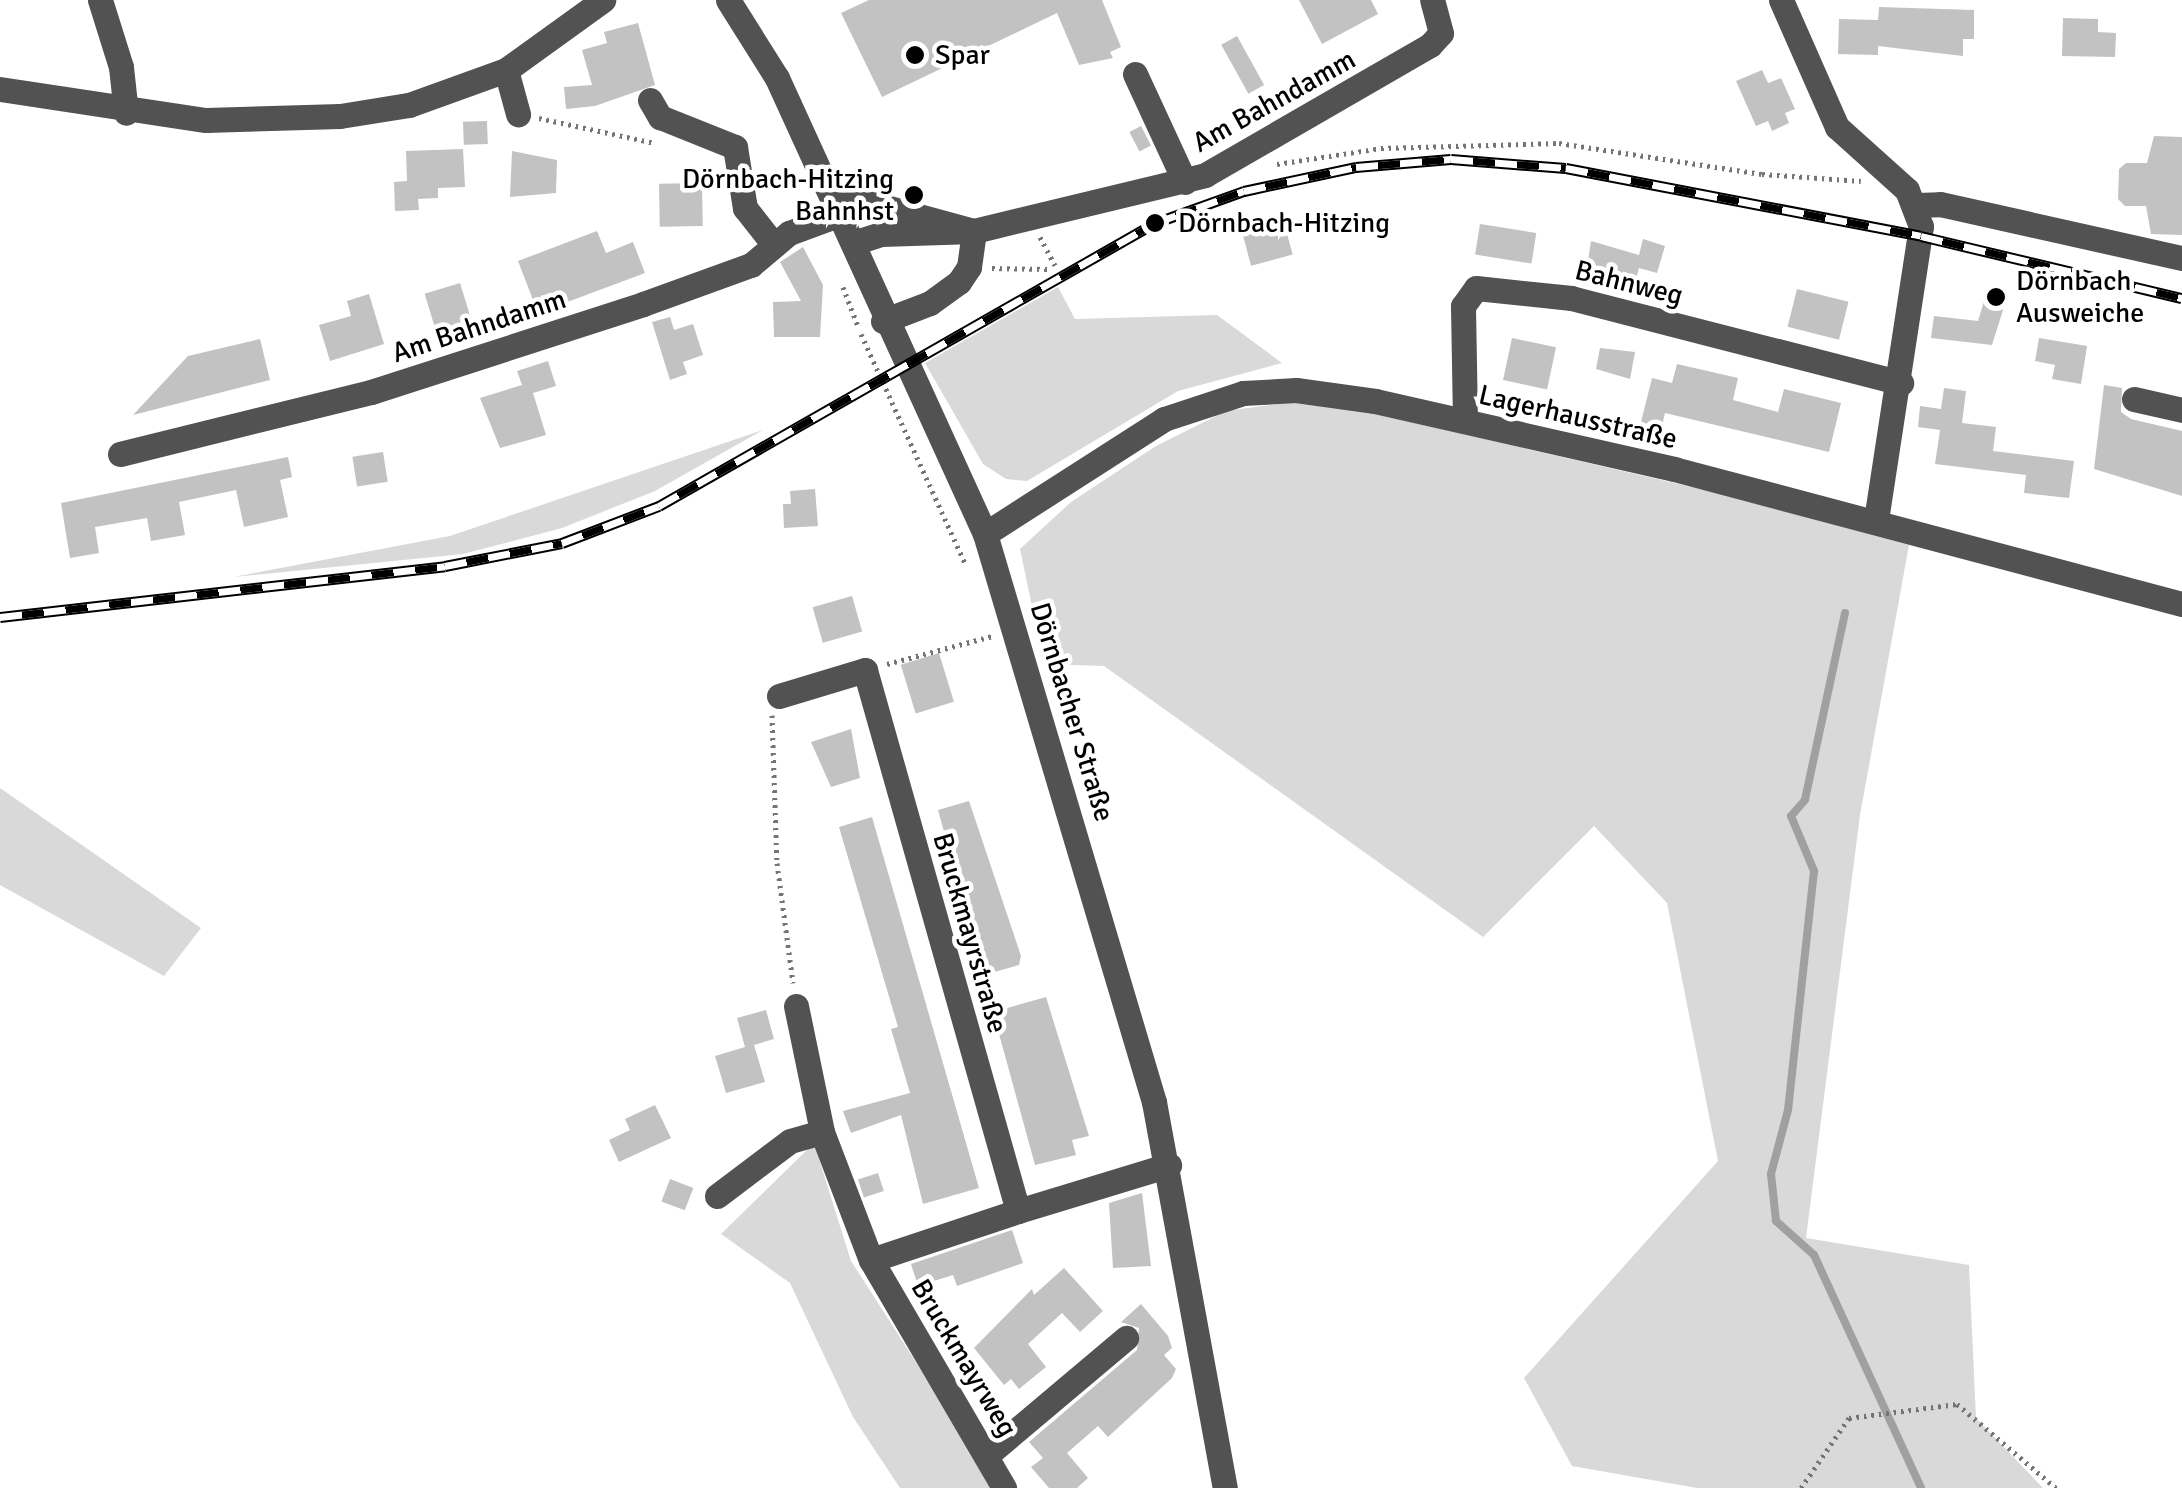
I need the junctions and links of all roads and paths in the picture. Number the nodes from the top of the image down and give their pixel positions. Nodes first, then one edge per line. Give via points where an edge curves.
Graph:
1 (100, 0) edge
2 (603, 0) edge
3 (728, 0) edge
4 (1432, 0) edge
5 (1781, 0) edge
6 (506, 70) junction
7 (1135, 74) dead end
8 (0, 90) edge
9 (650, 100) dead end
10 (126, 113) junction
11 (518, 114) joint
12 (668, 147) dead end
13 (1248, 151) junction
14 (1894, 180) junction
15 (1185, 182) junction
16 (836, 203) junction
17 (1916, 206) junction
18 (974, 231) junction
19 (853, 243) junction
20 (774, 245) junction
21 (2182, 258) edge
22 (969, 267) junction
23 (1049, 268) dead end
24 (838, 274) dead end
25 (883, 321) junction
26 (1901, 383) junction
27 (2134, 399) dead end
28 (2182, 410) edge
29 (1465, 422) junction
30 (120, 454) dead end
31 (1876, 520) junction
32 (985, 534) junction
33 (969, 572) dead end
34 (2182, 604) edge
35 (988, 619) dead end
36 (1005, 632) junction
37 (865, 670) junction
38 (779, 696) joint
39 (796, 1006) joint
40 (822, 1132) junction
41 (1169, 1165) junction
42 (716, 1196) dead end
43 (1018, 1212) junction
44 (871, 1260) junction
45 (1126, 1338) dead end
46 (987, 1455) junction
47 (1004, 1488) edge
48 (1226, 1488) edge
49 (1801, 1488) edge
50 (2056, 1488) edge

1 - 10 street via 121,67
2 - 6 street
3 - 16 street, Dörnbacher Straße via 777,78
4 - 13 street, Am Bahndamm via 1442,21 1430,45
5 - 14 street via 1837,127
6 - 10 street via 409,105 340,116 206,120
6 - 11 street
7 - 15 street
8 - 10 street
9 - 20 street via 660,118 735,147 745,208
11 - 12 path
13 - 14 path via 1267,165 1559,143 1797,178
13 - 15 street, Am Bahndamm
14 - 17 street
15 - 18 street, Am Bahndamm
16 - 18 street
16 - 19 street, Dörnbacher Straße
16 - 20 street, Am Bahndamm
17 - 21 street via 1940,204
17 - 26 street via 1920,254
18 - 19 street, Am Bahndamm via 881,234
18 - 22 street
19 - 25 street, Dörnbacher Straße
20 - 30 street, Am Bahndamm via 728,274 505,350 372,392
22 - 23 path
22 - 25 street via 947,293
24 - 33 path
25 - 32 street, Dörnbacher Straße
26 - 29 street, Bahnweg via 1571,298 1476,288 1463,306
26 - 31 street
27 - 28 street
29 - 31 street, Lagerhausstraße
29 - 32 street, Lagerhausstraße via 1329,392 1266,390 1220,399 1136,435
31 - 34 street, Lagerhausstraße
32 - 36 street, Dörnbacher Straße
35 - 36 path
36 - 37 path
36 - 41 street, Dörnbacher Straße via 1113,948
37 - 38 street
37 - 43 street, Bruckmayrstraße
38 - 39 path via 772,718 772,787
39 - 40 street
40 - 42 street via 790,1141
40 - 44 street
41 - 43 street
41 - 48 street, Dörnbacher Straße
43 - 44 street
44 - 46 street, Bruckmayrweg
45 - 46 street
46 - 47 street, Bruckmayrweg
49 - 50 path via 1849,1418 1957,1404

